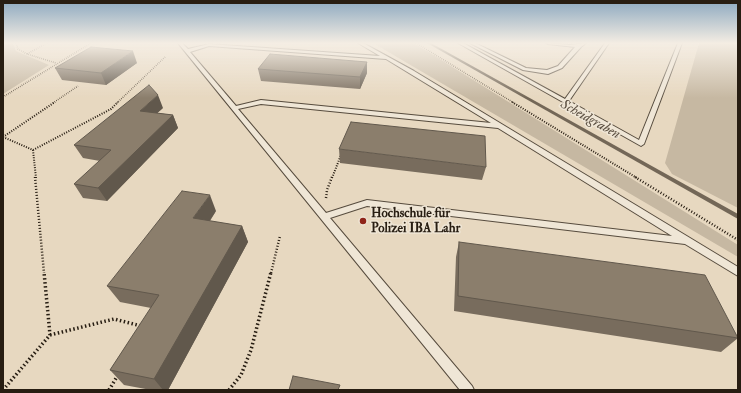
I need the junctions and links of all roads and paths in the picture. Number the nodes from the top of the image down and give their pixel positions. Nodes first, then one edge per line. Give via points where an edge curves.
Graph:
1 (48, 61) edge
2 (60, 61) edge
3 (160, 61) edge
4 (195, 61) edge
5 (394, 61) edge
6 (446, 61) edge
7 (494, 61) edge
8 (509, 61) edge
9 (565, 61) edge
10 (594, 61) edge
11 (673, 61) edge
12 (56, 64) junction
13 (78, 86) dead end
14 (3, 97) edge
15 (566, 101) junction
16 (234, 108) junction
17 (500, 126) junction
18 (3, 137) edge
19 (33, 150) junction
20 (341, 154) edge
21 (324, 216) junction
22 (280, 236) dead end
23 (738, 240) edge
24 (688, 241) junction
25 (738, 272) edge
26 (148, 328) edge
27 (50, 335) junction
28 (120, 371) edge
29 (3, 390) edge
30 (109, 390) edge
31 (228, 390) edge
32 (468, 390) edge

1 - 12 path
2 - 12 path
3 - 19 path via 111,108
4 - 16 lane
5 - 17 lane
6 - 23 path
7 - 15 lane
8 - 9 lane via 525,69 548,72 560,67
10 - 15 lane
11 - 15 lane via 641,144
12 - 14 path
13 - 18 path
16 - 17 lane via 261,102
16 - 21 lane
17 - 24 lane
18 - 19 path
19 - 27 path
20 - 21 path via 327,190
21 - 24 lane via 367,203
21 - 32 lane
22 - 31 path via 251,350 241,375
24 - 25 lane
26 - 27 path via 114,320
27 - 29 path
28 - 30 path

